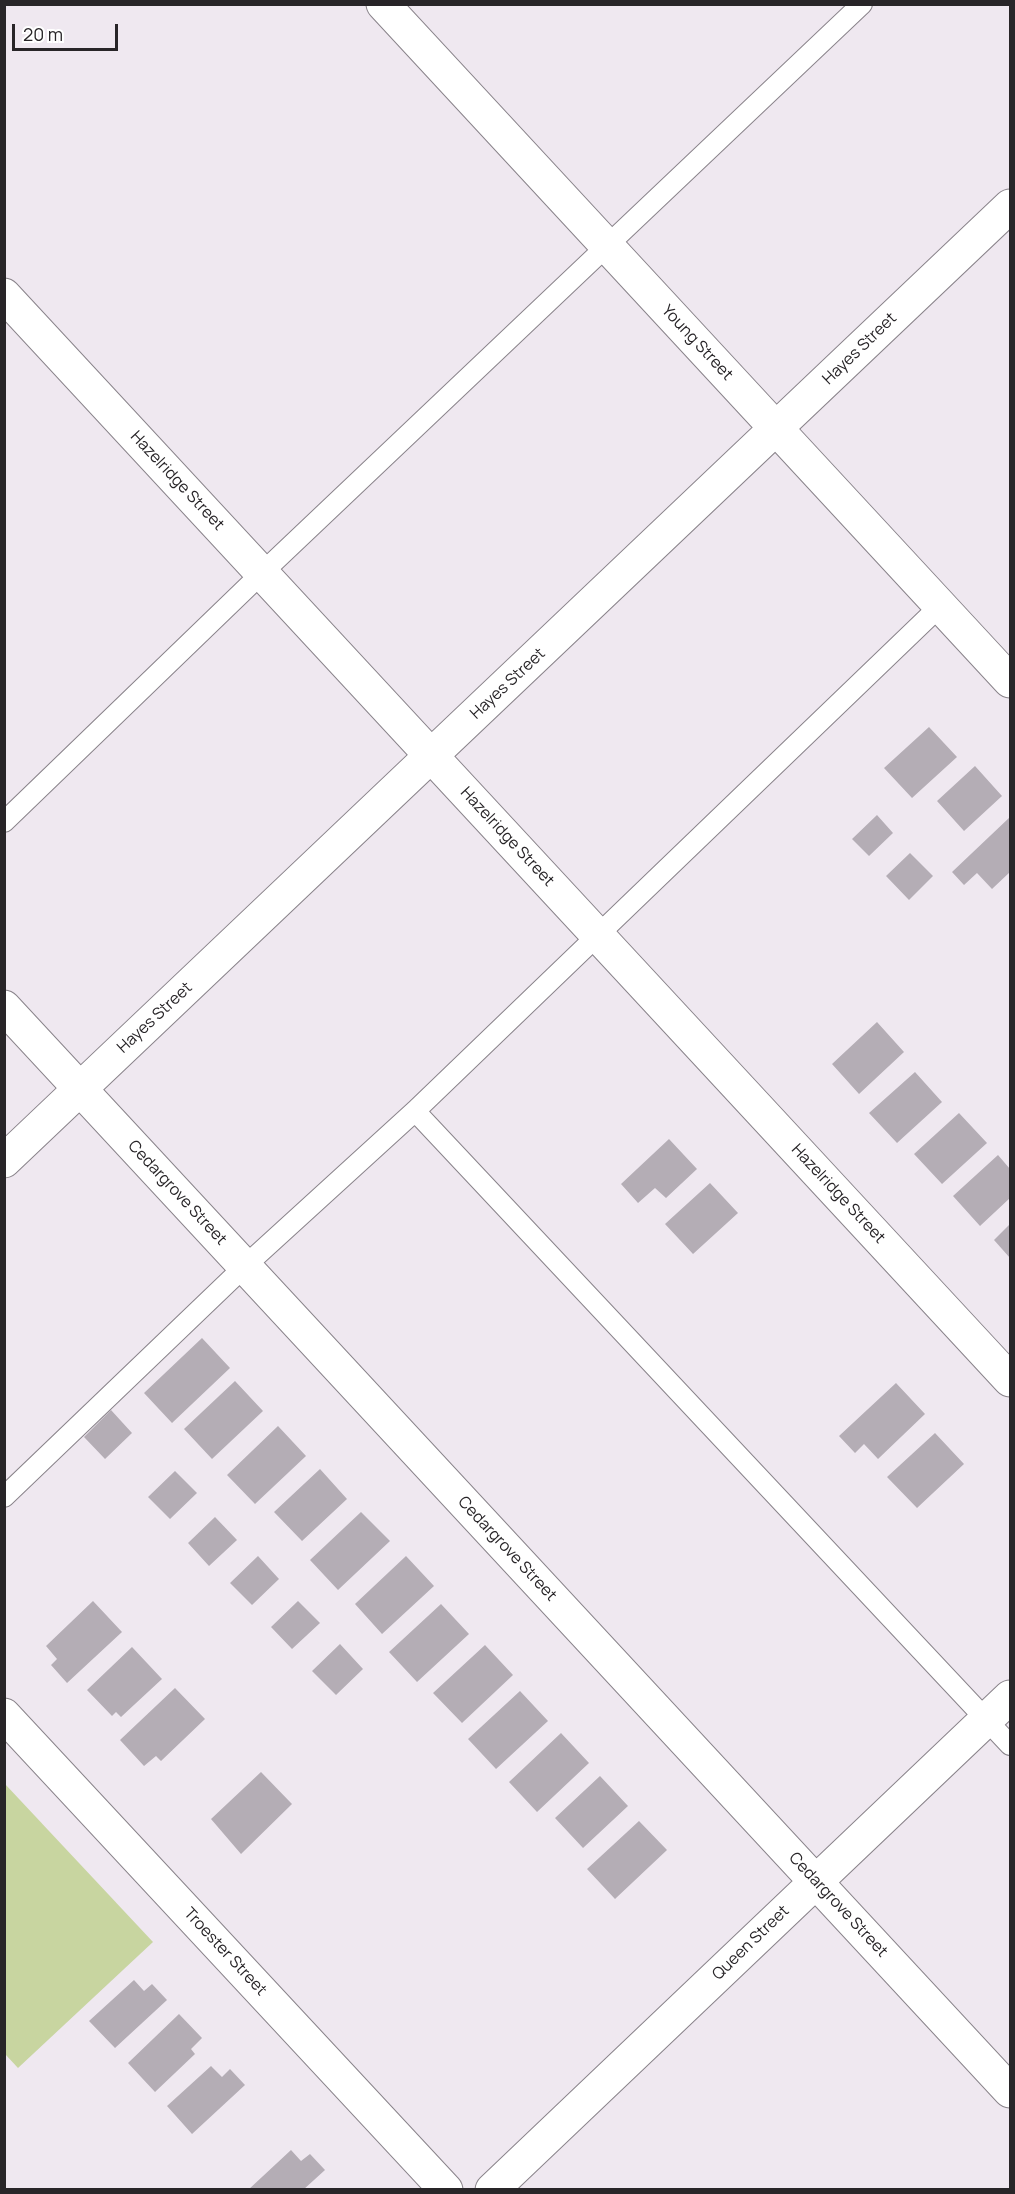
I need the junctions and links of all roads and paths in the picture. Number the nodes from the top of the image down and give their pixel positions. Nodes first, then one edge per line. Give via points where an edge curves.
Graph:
1 (383, 4) edge
2 (862, 4) edge
3 (1011, 206) edge
4 (607, 246) junction
5 (4, 295) edge
6 (776, 429) junction
7 (262, 573) junction
8 (940, 606) junction
9 (1011, 681) edge
10 (432, 756) junction
11 (4, 822) edge
12 (596, 933) junction
13 (4, 1007) edge
14 (81, 1089) junction
15 (415, 1111) junction
16 (4, 1161) edge
17 (245, 1266) junction
18 (1011, 1380) edge
19 (4, 1497) edge
20 (1011, 1696) edge
21 (4, 1715) edge
22 (987, 1719) junction
23 (1011, 1745) edge
24 (816, 1881) junction
25 (1011, 2091) edge
26 (446, 2190) edge
27 (492, 2190) edge

1 - 4 street, Young Street
2 - 4 lane
3 - 6 street, Hayes Street
4 - 6 street, Young Street
4 - 7 lane
5 - 7 street, Hazelridge Street
6 - 8 street, Young Street
6 - 10 street, Hayes Street
7 - 10 street, Hazelridge Street
7 - 11 lane
8 - 9 street, Young Street
8 - 12 lane
10 - 12 street, Hazelridge Street
10 - 14 street, Hayes Street
12 - 15 lane
12 - 18 street, Hazelridge Street
13 - 14 street, Cedargrove Street
14 - 16 street, Hayes Street
14 - 17 street, Cedargrove Street
15 - 17 lane
15 - 22 lane
17 - 19 lane
17 - 24 street, Cedargrove Street
20 - 22 street, Queen Street
21 - 26 street, Troester Street
22 - 23 lane
22 - 24 street, Queen Street
24 - 25 street, Cedargrove Street
24 - 27 street, Queen Street

